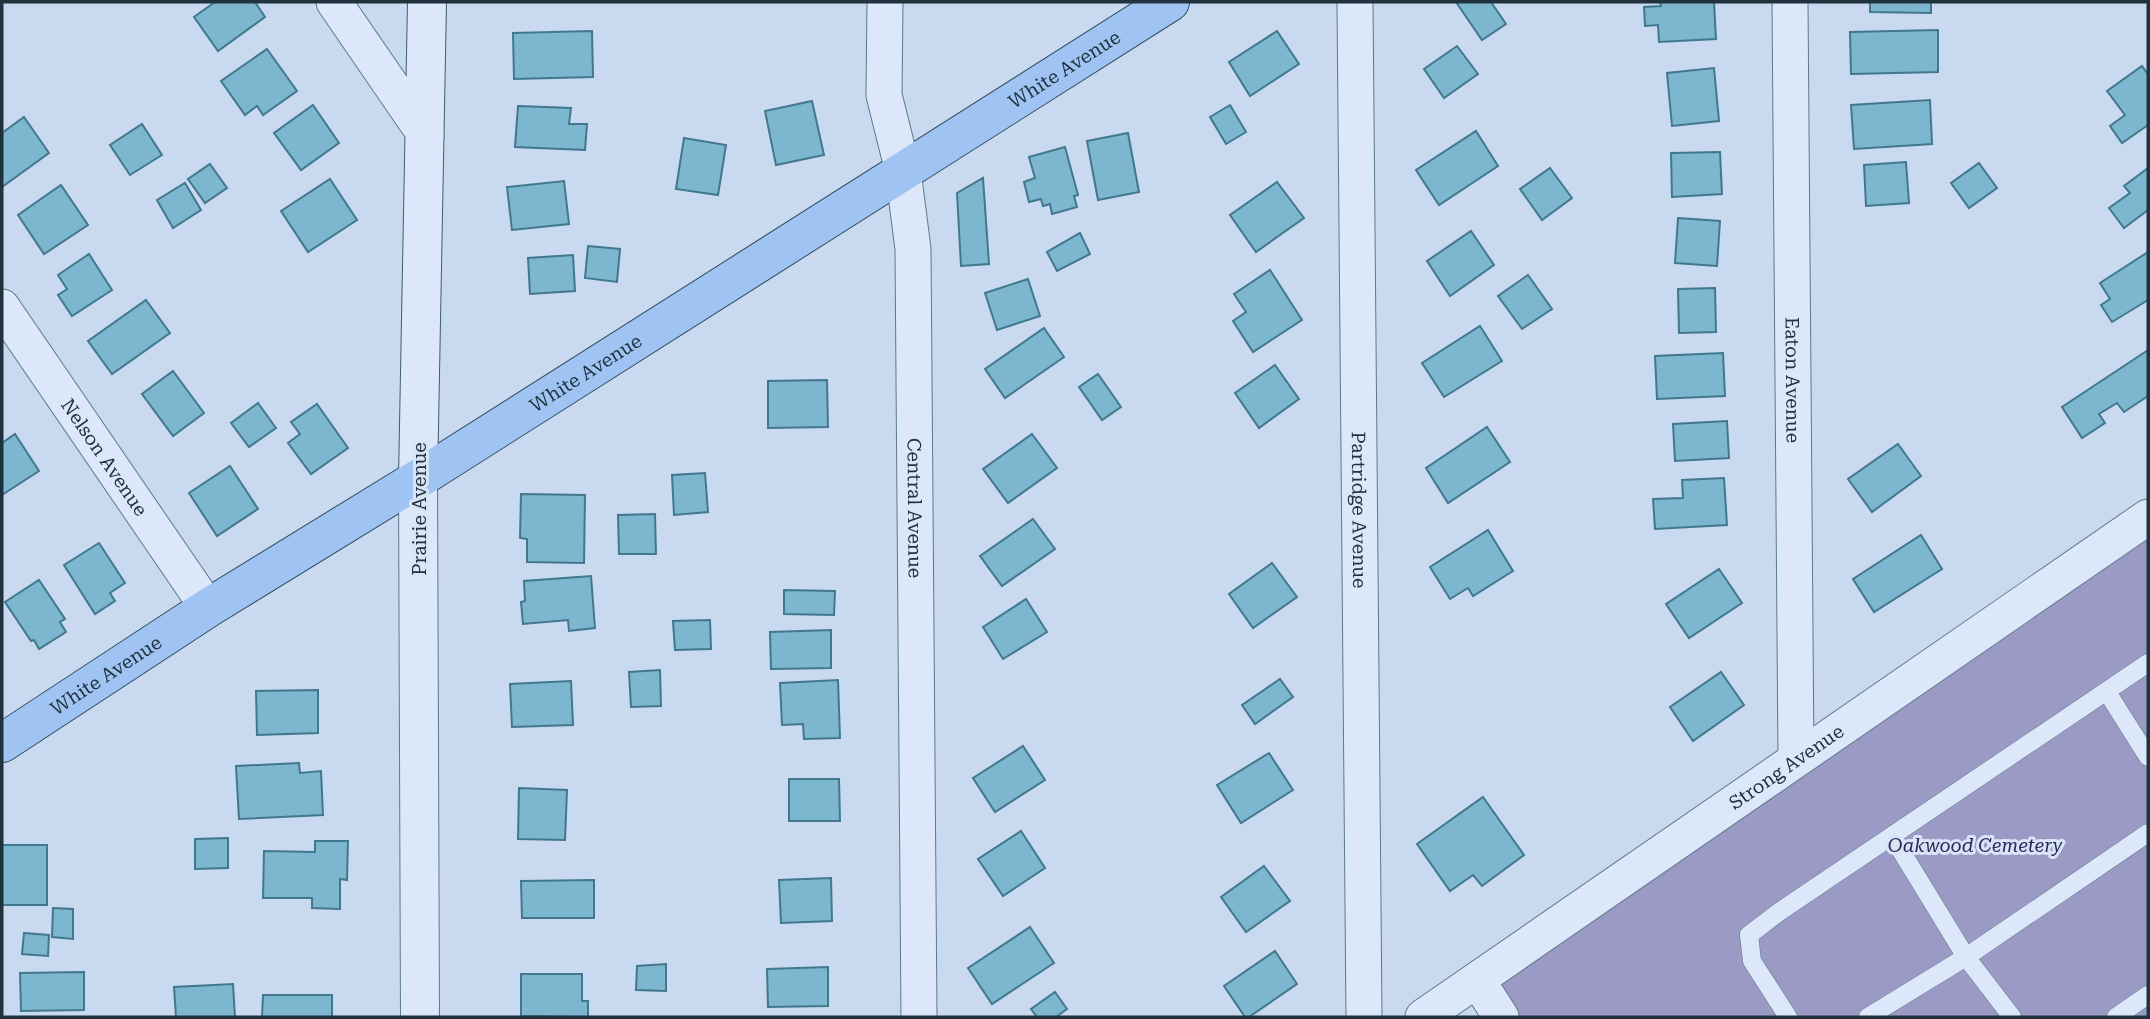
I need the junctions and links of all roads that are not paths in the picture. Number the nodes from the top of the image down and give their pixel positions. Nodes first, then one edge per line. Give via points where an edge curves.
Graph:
1 (334, 2) edge
2 (427, 2) edge
3 (884, 2) edge
4 (1170, 2) edge
5 (1355, 2) edge
6 (1790, 2) edge
7 (426, 136) junction
8 (903, 171) junction
9 (2, 307) edge
10 (418, 479) junction
11 (2148, 517) edge
12 (208, 608) junction
13 (2148, 663) edge
14 (2107, 692) junction
15 (2, 743) edge
16 (2148, 757) edge
17 (1796, 758) junction
18 (2148, 833) edge
19 (1892, 836) junction
20 (1966, 957) junction
21 (1478, 981) junction
22 (2148, 995) edge
23 (420, 1017) edge
24 (919, 1017) edge
25 (1364, 1017) edge
26 (1423, 1017) edge
27 (1501, 1017) edge
28 (1788, 1017) edge
29 (1868, 1017) edge
30 (2012, 1017) edge
31 (2116, 1017) edge

1 - 7 street
2 - 7 street, Prairie Avenue
3 - 8 street, Central Avenue via 884,95
4 - 8 main road, White Avenue
5 - 25 street, Partridge Avenue
6 - 17 street, Eaton Avenue
7 - 10 street, Prairie Avenue
8 - 10 main road, White Avenue
8 - 24 street, Central Avenue via 913,249
9 - 12 street, Nelson Avenue
10 - 12 main road, White Avenue
10 - 23 street, Prairie Avenue
11 - 17 street, Strong Avenue
12 - 15 main road, White Avenue
13 - 14 lane
14 - 16 lane
14 - 19 lane
17 - 21 street, Strong Avenue
18 - 20 lane
19 - 20 lane
19 - 28 lane via 1749,934 1752,961
20 - 29 lane
20 - 30 lane
21 - 26 street, Strong Avenue
21 - 27 street
22 - 31 lane

